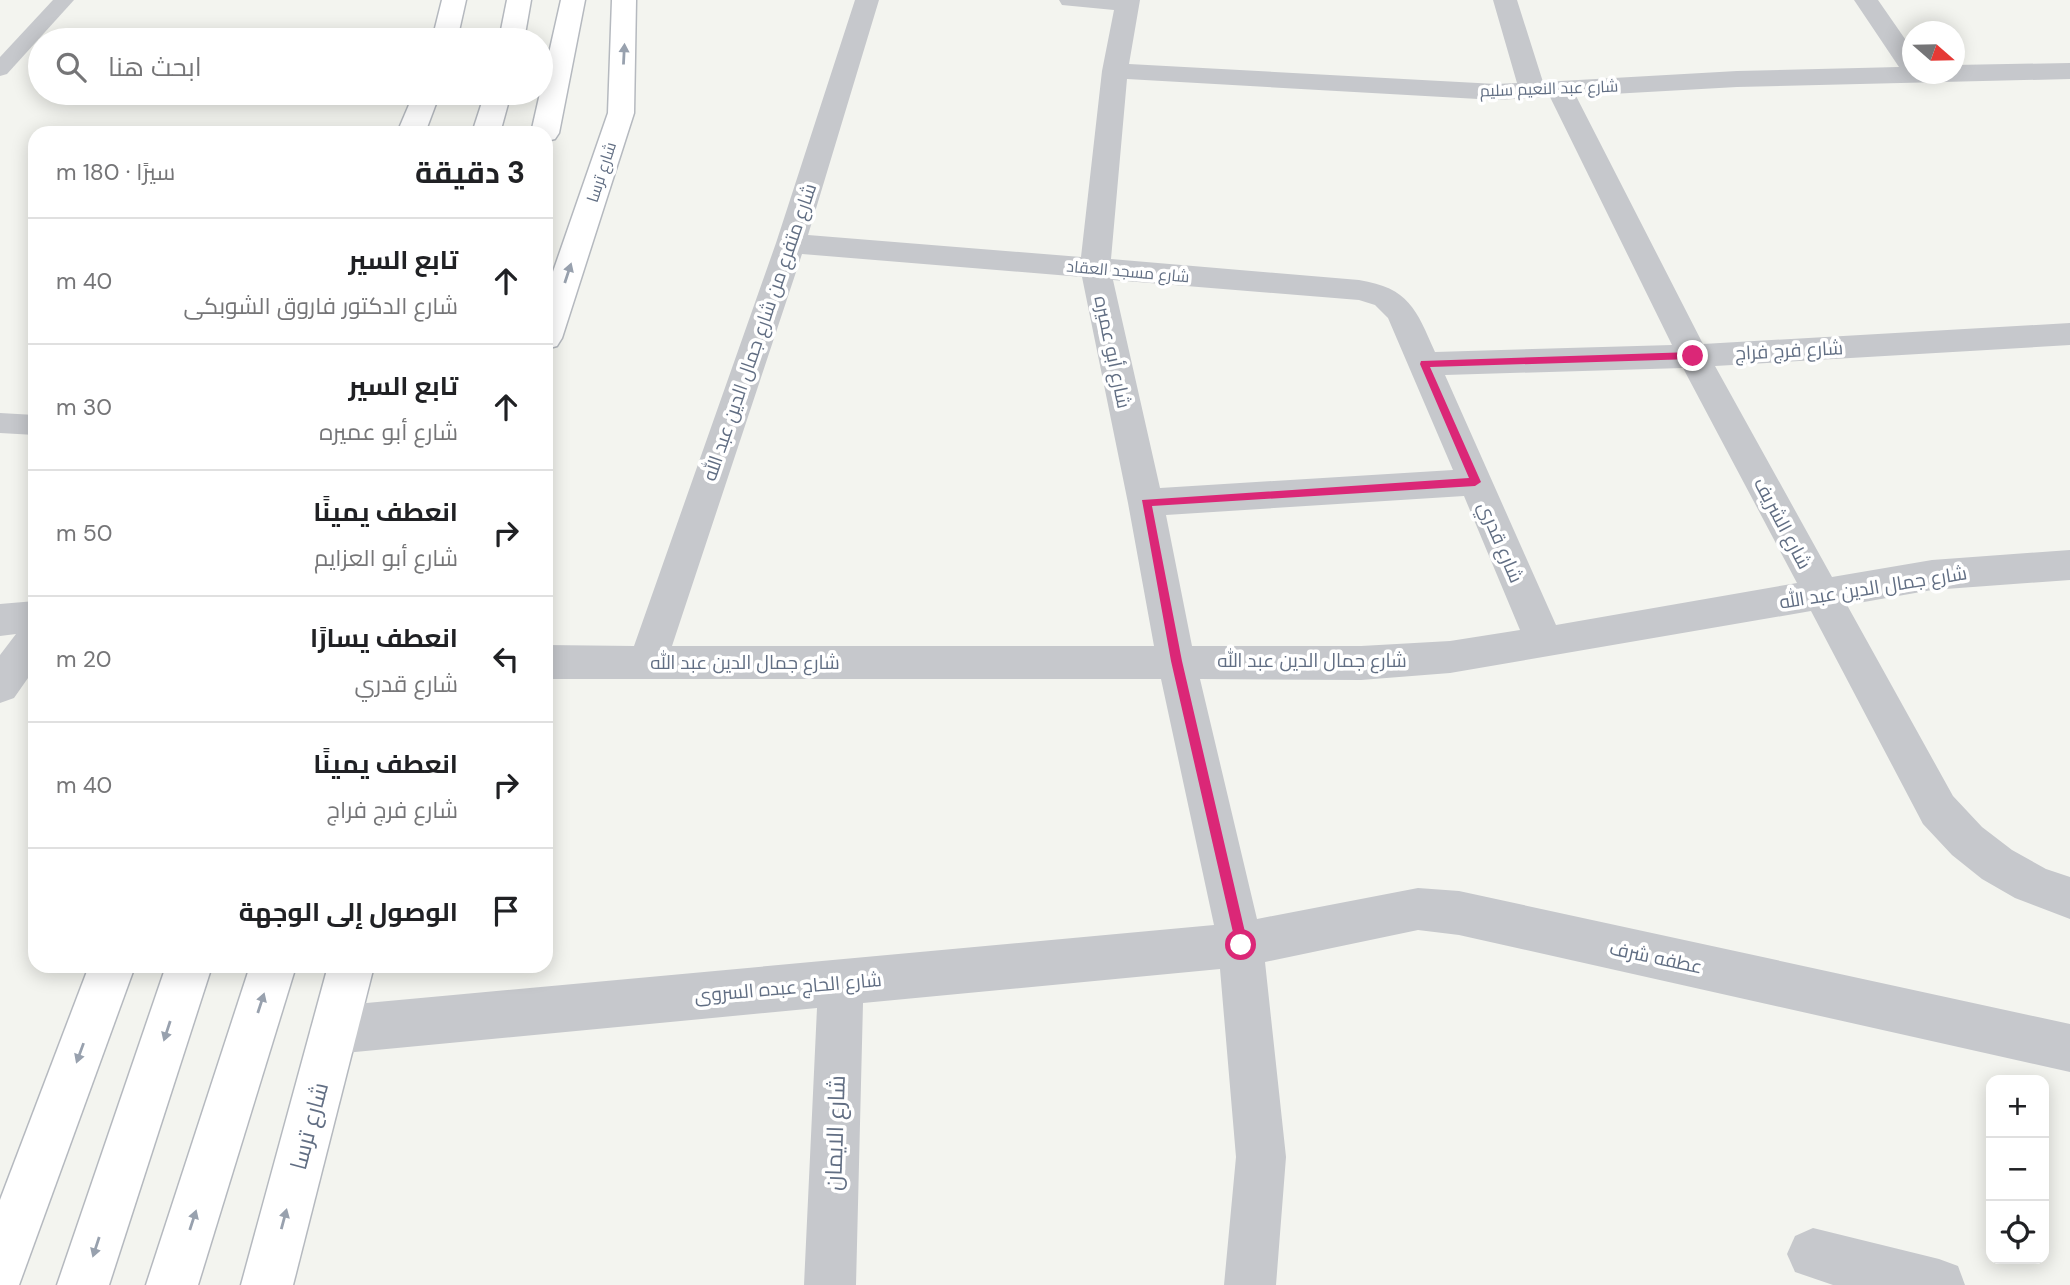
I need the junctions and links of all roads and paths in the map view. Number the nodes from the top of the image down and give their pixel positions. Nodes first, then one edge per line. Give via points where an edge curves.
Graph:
1 (64, 0) edge
2 (454, 0) edge
3 (519, 0) edge
4 (573, 0) edge
5 (625, 0) edge
6 (867, 0) edge
7 (1071, 0) edge
8 (1505, 0) edge
9 (1866, 0) edge
10 (1128, 1) edge
11 (38, 28) edge
12 (448, 28) edge
13 (514, 28) edge
14 (28, 39) edge
15 (1902, 51) edge
16 (0, 70) edge
17 (1115, 71) junction
18 (2070, 71) edge
19 (1965, 73) edge
20 (1902, 74) edge
21 (1546, 90) junction
22 (553, 95) edge
23 (422, 105) edge
24 (494, 105) edge
25 (551, 105) edge
26 (414, 126) edge
27 (488, 126) edge
28 (546, 126) edge
29 (791, 243) junction
30 (1095, 268) junction
31 (553, 317) edge
32 (2070, 334) edge
33 (1693, 356) junction
34 (1424, 364) junction
35 (0, 424) edge
36 (28, 425) edge
37 (1475, 482) junction
38 (1146, 503) junction
39 (2070, 565) edge
40 (1822, 594) junction
41 (28, 618) edge
42 (0, 620) edge
43 (1545, 643) junction
44 (28, 648) edge
45 (1176, 661) junction
46 (553, 662) edge
47 (647, 663) junction
48 (0, 687) edge
49 (2070, 898) edge
50 (1241, 945) junction
51 (109, 973) edge
52 (187, 973) edge
53 (271, 973) edge
54 (349, 973) edge
55 (841, 981) junction
56 (334, 1030) junction
57 (2070, 1048) edge
58 (1813, 1254) dead end
59 (0, 1268) edge
60 (83, 1285) edge
61 (172, 1285) edge
62 (267, 1285) edge
63 (830, 1285) edge
64 (1250, 1285) edge
65 (1939, 1285) edge

1 - 11 lane
2 - 12 main road
3 - 13 main road
4 - 22 main road
31 -> 5 main road, شارع ترسا via 621,113
6 - 29 street, شارع متفرع من شارع جمال الدين عبد الله
7 - 10 street
8 - 21 street, شارع الشريف
9 - 15 street
10 - 17 street, شارع أبو عميره
14 - 16 lane
17 - 21 street, شارع عبد النعيم سليم via 1487,92
17 - 30 street, شارع أبو عميره
18 - 19 street
20 - 21 street, شارع عبد النعيم سليم
21 - 33 street, شارع الشريف
23 - 26 main road
24 - 27 main road
25 - 28 main road
29 - 30 street, شارع مسجد العقاد
29 - 47 street, شارع متفرع من شارع جمال الدين عبد الله
30 - 34 street, شارع مسجد العقاد via 1374,292 1399,307
30 - 38 street, شارع أبو عميره
32 - 33 street, شارع فرج فراج
33 - 34 street, شارع فرج فراج
33 - 40 street, شارع الشريف
34 - 37 street, شارع قدري
35 - 36 lane
37 - 38 street
37 - 43 street, شارع قدري
38 - 45 street, شارع أبو عميره
39 - 40 street, شارع جمال الدين عبد الله via 1932,575
40 - 43 street, شارع جمال الدين عبد الله
40 - 49 street, شارع الشريف via 1938,810 1964,841 1997,868
41 - 42 street
43 - 45 street, شارع جمال الدين عبد الله via 1450,657 1360,663
44 - 48 street
45 - 47 street, شارع جمال الدين عبد الله
45 - 50 street, شارع أبو عميره
46 - 47 street, شارع جمال الدين عبد الله
50 - 55 street, شارع الحاج عبده السروى
50 - 57 street, عطفه شرف via 1437,909
50 - 64 street, شارع أبو عميره via 1261,1157
51 -> 59 main road
52 -> 60 main road
61 -> 53 main road
54 - 56 main road, شارع ترسا
55 - 56 street, شارع الحاج عبده السروى
55 - 63 street, شارع الايمان
62 -> 56 main road, شارع ترسا
58 - 65 street

